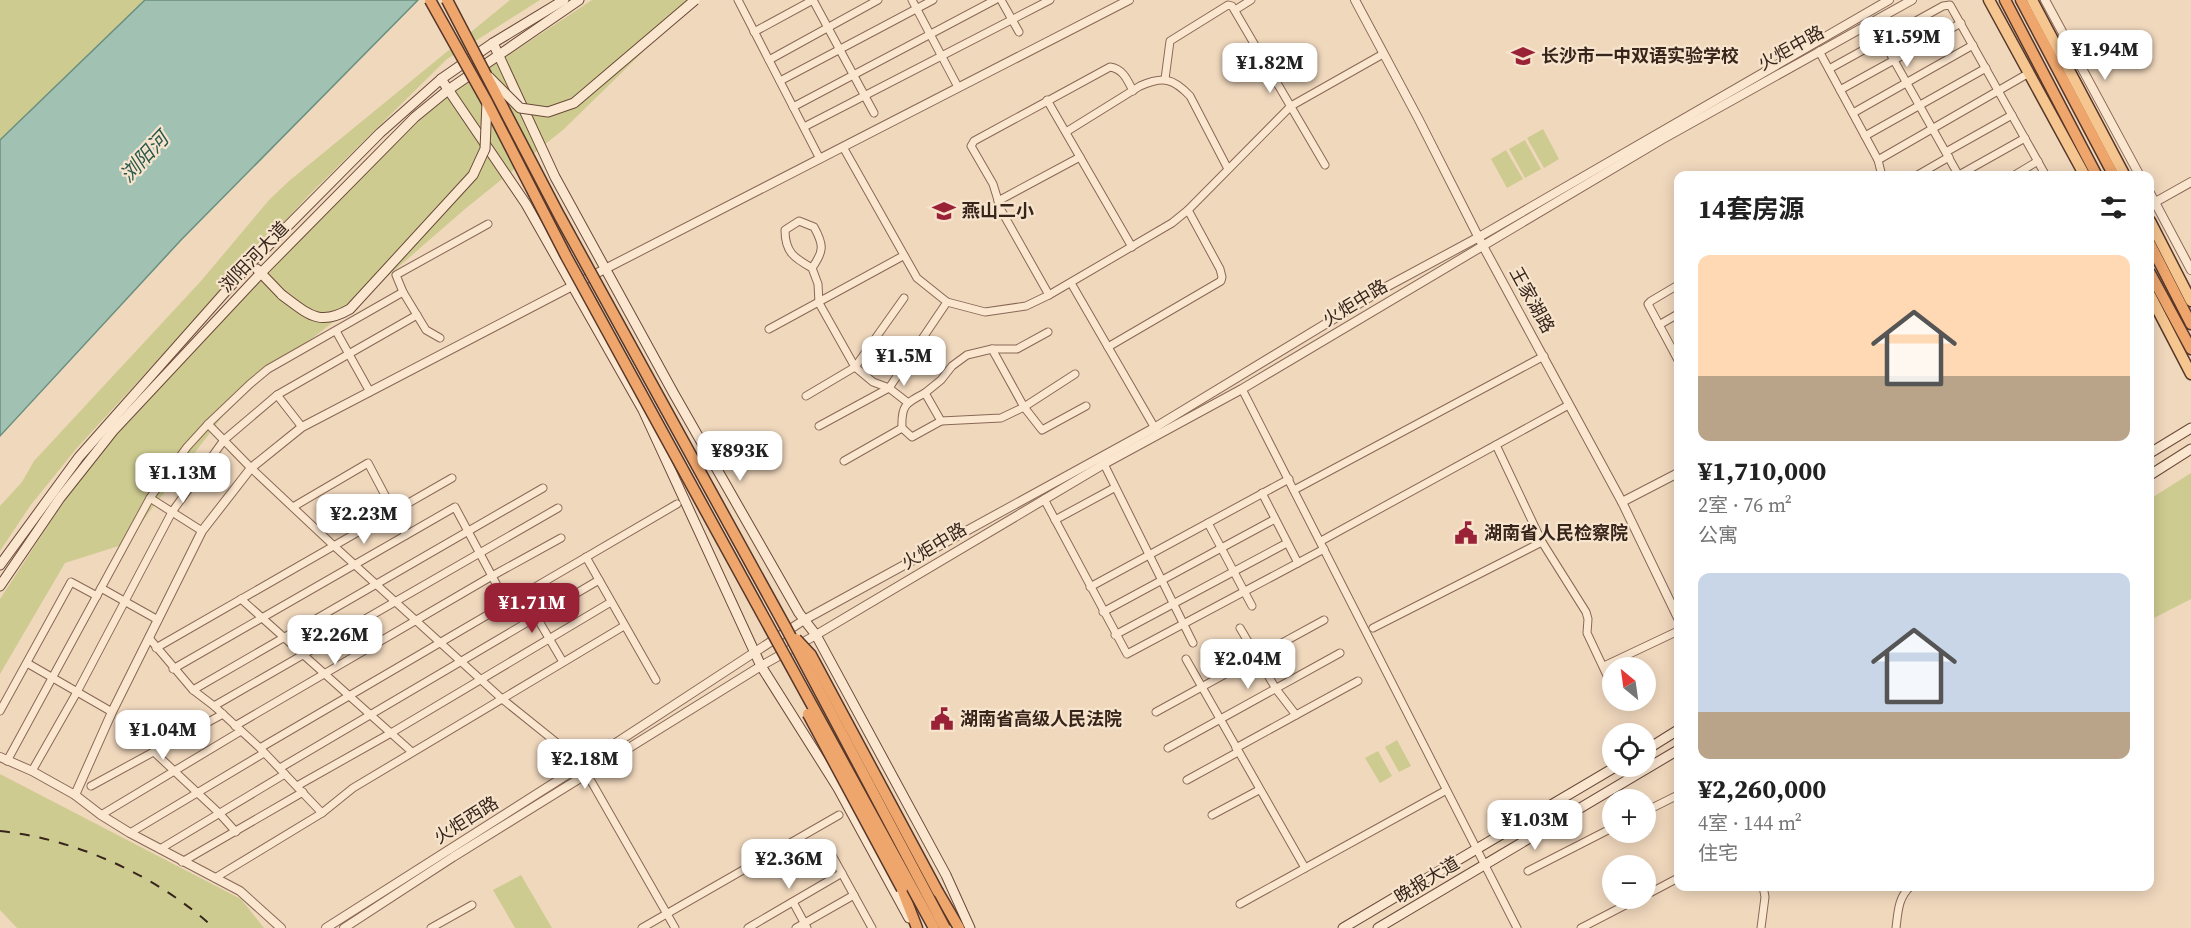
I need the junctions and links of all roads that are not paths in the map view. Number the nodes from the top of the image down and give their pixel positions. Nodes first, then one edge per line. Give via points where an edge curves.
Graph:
1 (430, 0) edge
2 (447, 0) edge
3 (564, 0) edge
4 (579, 0) edge
5 (695, 0) edge
6 (738, 0) edge
7 (813, 0) edge
8 (878, 0) edge
9 (912, 0) edge
10 (933, 0) edge
11 (995, 0) edge
12 (1001, 0) edge
13 (1050, 0) edge
14 (1128, 0) edge
15 (1251, 0) edge
16 (1355, 0) edge
17 (1889, 0) edge
18 (1912, 0) edge
19 (1989, 0) edge
20 (2005, 0) edge
21 (2021, 0) edge
22 (2032, 0) edge
23 (2045, 0) edge
24 (917, 8) junction
25 (1235, 10) junction
26 (1012, 20) junction
27 (1961, 23) junction
28 (828, 27) junction
29 (754, 32) junction
30 (1019, 32) dead end
31 (930, 33) junction
32 (1882, 39) junction
33 (493, 43) junction
34 (1973, 45) junction
35 (838, 50) junction
36 (1819, 51) junction
37 (1383, 54) junction
38 (498, 55) junction
39 (941, 55) junction
40 (769, 60) junction
41 (1894, 60) junction
42 (1986, 68) junction
43 (1829, 69) junction
44 (2029, 73) junction
45 (852, 75) junction
46 (489, 77) junction
47 (441, 79) junction
48 (1165, 79) junction
49 (780, 81) junction
50 (1907, 82) junction
51 (958, 87) junction
52 (448, 90) junction
53 (1840, 90) junction
54 (1133, 91) junction
55 (1998, 91) junction
56 (864, 96) junction
57 (1047, 100) junction
58 (487, 102) junction
59 (1920, 105) junction
60 (1291, 106) junction
61 (793, 107) junction
62 (874, 113) dead end
63 (1853, 113) junction
64 (2012, 115) junction
65 (804, 127) junction
66 (1932, 128) junction
67 (1066, 132) junction
68 (1865, 136) junction
69 (2025, 138) junction
70 (843, 147) junction
71 (1947, 155) junction
72 (1080, 157) junction
73 (820, 159) junction
74 (1878, 160) junction
75 (2038, 161) junction
76 (1325, 165) dead end
77 (1228, 168) junction
78 (1879, 171) edge
79 (1923, 171) edge
80 (1957, 171) edge
81 (1966, 171) edge
82 (2021, 171) edge
83 (2043, 171) edge
84 (2082, 171) edge
85 (2094, 171) edge
86 (2111, 171) edge
87 (2123, 171) edge
88 (2137, 171) edge
89 (2191, 182) edge
90 (998, 201) junction
91 (2154, 203) edge
92 (2154, 207) edge
93 (1188, 210) junction
94 (488, 224) dead end
95 (2154, 229) edge
96 (1479, 237) junction
97 (1483, 246) junction
98 (1132, 247) junction
99 (2154, 252) edge
100 (903, 256) junction
101 (250, 264) junction
102 (812, 268) junction
103 (605, 269) junction
104 (2191, 270) edge
105 (261, 272) junction
106 (2154, 281) edge
107 (1071, 283) junction
108 (572, 286) junction
109 (1674, 287) edge
110 (403, 292) junction
111 (1050, 295) junction
112 (904, 298) dead end
113 (2191, 301) edge
114 (947, 302) junction
115 (819, 303) junction
116 (2154, 303) edge
117 (417, 315) junction
118 (1674, 316) edge
119 (2191, 324) edge
120 (1659, 325) junction
121 (768, 329) dead end
122 (336, 331) junction
123 (1048, 332) dead end
124 (440, 338) dead end
125 (1674, 345) edge
126 (1108, 347) junction
127 (992, 350) junction
128 (2191, 350) edge
129 (349, 354) junction
130 (1544, 356) junction
131 (855, 367) junction
132 (1075, 374) dead end
133 (2191, 374) edge
134 (889, 388) junction
135 (1242, 388) junction
136 (370, 392) junction
137 (925, 393) junction
138 (277, 395) junction
139 (806, 396) dead end
140 (907, 402) junction
141 (1086, 406) dead end
142 (1024, 407) junction
143 (1565, 407) dead end
144 (940, 422) junction
145 (208, 424) junction
146 (819, 426) dead end
147 (302, 427) junction
148 (902, 428) junction
149 (2191, 428) edge
150 (1156, 431) junction
151 (224, 441) junction
152 (1496, 445) junction
153 (2191, 449) edge
154 (2154, 451) edge
155 (844, 461) dead end
156 (1104, 464) junction
157 (250, 468) junction
158 (2154, 472) edge
159 (1674, 475) edge
160 (452, 478) dead end
161 (1289, 479) junction
162 (543, 488) dead end
163 (1114, 488) junction
164 (1294, 490) junction
165 (1262, 494) junction
166 (150, 498) junction
167 (1044, 499) junction
168 (1622, 502) junction
169 (677, 504) dead end
170 (293, 507) junction
171 (558, 508) dead end
172 (393, 510) junction
173 (172, 512) junction
174 (1275, 519) junction
175 (1055, 520) junction
176 (1208, 523) junction
177 (467, 530) junction
178 (202, 531) junction
179 (406, 535) junction
180 (561, 538) dead end
181 (1542, 542) junction
182 (1287, 543) junction
183 (333, 545) junction
184 (1323, 545) junction
185 (1222, 548) junction
186 (479, 553) junction
187 (1148, 555) junction
188 (586, 557) junction
189 (1298, 563) junction
190 (355, 564) junction
191 (0, 565) edge
192 (1234, 571) junction
193 (492, 576) junction
194 (599, 580) junction
195 (1161, 580) junction
196 (376, 583) junction
197 (0, 586) edge
198 (1090, 586) junction
199 (101, 588) junction
200 (1245, 592) junction
201 (523, 594) junction
202 (97, 596) junction
203 (242, 599) junction
204 (125, 602) junction
205 (396, 602) junction
206 (611, 602) junction
207 (507, 604) junction
208 (1173, 604) junction
209 (1252, 606) dead end
210 (1674, 610) edge
211 (1103, 612) junction
212 (536, 617) junction
213 (263, 618) junction
214 (158, 620) junction
215 (416, 620) junction
216 (804, 620) junction
217 (1324, 620) dead end
218 (1184, 625) junction
219 (624, 626) junction
220 (786, 628) junction
221 (1240, 628) dead end
222 (1374, 628) dead end
223 (1674, 633) edge
224 (816, 635) junction
225 (1115, 635) junction
226 (284, 637) junction
227 (149, 638) junction
228 (549, 639) junction
229 (775, 640) junction
230 (440, 643) junction
231 (1192, 643) dead end
232 (156, 648) junction
233 (755, 652) junction
234 (1340, 653) dead end
235 (303, 655) junction
236 (1257, 657) junction
237 (1623, 657) edge
238 (1186, 659) dead end
239 (461, 662) junction
240 (563, 662) junction
241 (1602, 662) edge
242 (27, 663) junction
243 (761, 666) junction
244 (173, 669) junction
245 (325, 674) junction
246 (53, 678) junction
247 (482, 680) junction
248 (656, 680) dead end
249 (1358, 681) dead end
250 (1201, 687) junction
251 (1276, 689) junction
252 (193, 690) junction
253 (77, 692) junction
254 (350, 696) junction
255 (501, 698) junction
256 (214, 706) junction
257 (0, 711) edge
258 (112, 712) junction
259 (1156, 712) dead end
260 (223, 714) junction
261 (371, 714) junction
262 (1296, 715) junction
263 (1220, 720) junction
264 (238, 728) junction
265 (1674, 732) edge
266 (391, 733) junction
267 (1656, 744) edge
268 (1168, 748) dead end
269 (1237, 750) junction
270 (262, 751) junction
271 (154, 752) junction
272 (412, 752) junction
273 (1674, 752) edge
274 (3, 759) edge
275 (576, 769) junction
276 (32, 771) junction
277 (175, 771) junction
278 (282, 771) junction
279 (587, 774) junction
280 (1602, 775) edge
281 (1187, 780) dead end
282 (91, 786) dead end
283 (297, 786) junction
284 (1259, 789) junction
285 (303, 792) junction
286 (1443, 792) dead end
287 (197, 793) junction
288 (75, 795) junction
289 (1674, 797) edge
290 (1656, 806) edge
291 (219, 813) junction
292 (322, 813) junction
293 (839, 814) dead end
294 (101, 815) junction
295 (1212, 815) dead end
296 (236, 832) junction
297 (130, 833) junction
298 (1602, 833) edge
299 (828, 848) dead end
300 (160, 849) junction
301 (1475, 850) junction
302 (182, 862) junction
303 (1484, 865) junction
304 (1305, 868) junction
305 (1528, 871) dead end
306 (842, 873) junction
307 (214, 878) junction
308 (1674, 880) edge
309 (1656, 890) edge
310 (1764, 891) edge
311 (1905, 891) edge
312 (854, 895) junction
313 (794, 902) junction
314 (1240, 904) dead end
315 (472, 905) dead end
316 (1618, 909) edge
317 (667, 914) junction
318 (806, 926) edge
319 (281, 928) edge
320 (326, 928) edge
321 (344, 928) edge
322 (431, 928) edge
323 (642, 928) edge
324 (675, 928) edge
325 (748, 928) edge
326 (796, 928) edge
327 (872, 928) edge
328 (916, 928) edge
329 (934, 928) edge
330 (945, 928) edge
331 (958, 928) edge
332 (970, 928) edge
333 (1343, 928) edge
334 (1378, 928) edge
335 (1517, 928) edge
336 (1581, 928) edge
337 (1761, 928) edge
338 (1896, 928) edge

1 - 58 highway, bridge
2 - 46 highway, bridge
3 - 33 main road, 浏阳河大道
4 - 38 main road, 浏阳河大道
5 - 46 main road, bridge via 574,103 548,112 520,108
6 - 29 street
7 - 28 street
7 - 29 street
8 - 28 street
9 - 24 street
10 - 24 street
11 - 31 street
12 - 26 street
13 - 26 street
14 - 51 street
15 - 25 street
16 - 37 street, 王家湖路
17 - 96 street
18 - 36 street, 火炬中路
19 - 44 main road
20 - 85 highway
21 - 86 highway
22 - 87 main road
23 - 88 street
24 - 31 street
24 - 35 street
25 - 48 street via 1228,5 1176,35 1170,41
25 - 60 street
26 - 30 street
26 - 39 street
27 - 32 street via 1948,4
27 - 34 street
27 - 41 street
28 - 35 street
28 - 40 street
29 - 40 street
31 - 39 street
31 - 45 street
32 - 41 street
32 - 43 street
33 - 38 main road
33 - 47 main road, 浏阳河大道
34 - 42 street
34 - 50 street
35 - 45 street
35 - 49 street
36 - 43 street
36 - 97 street, 火炬中路
37 - 60 street
37 - 96 street, 王家湖路
38 - 52 main road, 浏阳河大道
38 - 103 main road via 555,177
39 - 51 street
39 - 56 street
40 - 49 street
41 - 50 street
41 - 53 street
42 - 55 street
42 - 59 street
43 - 53 street
44 - 55 street
44 - 84 main road
45 - 56 street
45 - 61 street
46 - 220 highway, bridge via 559,215
47 - 52 main road
47 - 101 main road, 浏阳河大道 via 380,133
48 - 54 street
48 - 77 street via 1190,96
49 - 61 street
50 - 59 street
50 - 63 street
51 - 70 street
52 - 105 main road, 浏阳河大道 via 415,117
52 - 108 main road via 526,204
53 - 63 street
54 - 57 street via 1126,77 1110,67
54 - 67 street
55 - 64 street
55 - 66 street
56 - 62 street
56 - 65 street
57 - 67 street
57 - 90 street via 971,146 993,184
58 - 105 main road, bridge via 485,149 473,175 350,309 334,318 311,316 282,295
58 - 229 highway, bridge via 566,256
59 - 66 street
59 - 68 street
60 - 76 street
60 - 77 street
61 - 65 street
63 - 68 street
64 - 69 street
64 - 71 street
65 - 73 street
66 - 71 street
66 - 74 street
67 - 72 street
68 - 74 street
69 - 75 street
69 - 81 street
70 - 73 street
70 - 100 street
71 - 79 street
71 - 80 street
72 - 90 street
72 - 98 street
73 - 103 street
74 - 78 street
75 - 82 street
75 - 83 street
77 - 93 street
89 - 91 street
90 - 111 street
92 - 104 street
93 - 98 street
93 - 126 street via 1220,268 1221,281
94 - 110 street via 396,275
95 - 113 main road
96 - 97 street, 王家湖路
96 - 150 street via 1388,286
97 - 130 street, 王家湖路
97 - 135 street, 火炬中路
98 - 107 street
99 - 119 highway
100 - 114 street via 917,278
100 - 115 street
101 - 105 main road
101 - 191 main road, 浏阳河大道 via 80,457
102 - 102 street via 821,256 820,239 814,226 799,221 785,230 785,243 796,259
102 - 115 street
103 - 108 street
103 - 216 main road
105 - 197 main road, 浏阳河大道 via 113,431 60,498
106 - 128 highway
107 - 111 street
107 - 126 street
108 - 136 street
108 - 233 main road via 643,410
109 - 120 street via 1649,302
110 - 117 street
110 - 122 street
111 - 114 street via 1026,306 986,312
112 - 131 street
114 - 134 street
115 - 121 street
115 - 131 street
116 - 133 main road
117 - 124 street via 426,330
117 - 129 street
118 - 120 street
120 - 125 street
122 - 129 street
122 - 145 street via 268,369
123 - 127 street via 1017,349
126 - 150 street
127 - 137 street via 967,355
127 - 142 street
129 - 136 street
129 - 138 street
130 - 164 street
130 - 168 street, 王家湖路
131 - 134 street via 873,382
131 - 139 street
132 - 142 street
134 - 140 street
134 - 146 street
135 - 150 street, 火炬中路
135 - 161 street
136 - 147 street
137 - 140 street
137 - 144 street
138 - 147 street
138 - 151 street
140 - 148 street via 901,415
141 - 142 street via 1042,430
142 - 144 street via 1001,418
143 - 152 street
144 - 148 street via 912,437
145 - 151 street
145 - 166 street
147 - 157 street
148 - 155 street
149 - 154 main road
150 - 156 street, 火炬中路
150 - 216 street, 火炬西路
151 - 157 street
151 - 173 street
152 - 181 street
152 - 184 street
153 - 158 main road
156 - 163 street
156 - 167 street, 火炬中路
157 - 170 street
157 - 178 street
159 - 168 street
160 - 172 street
161 - 164 street
161 - 165 street
162 - 177 street
163 - 175 street
163 - 187 street
164 - 184 street
165 - 174 street
165 - 176 street
166 - 173 street
166 - 199 street
167 - 175 street
167 - 224 street, 火炬中路
168 - 210 street, 王家湖路
169 - 188 street
170 - 172 street via 368,464
170 - 183 street
171 - 186 street
172 - 179 street
172 - 183 street
173 - 178 street
173 - 204 street
174 - 182 street
174 - 185 street
175 - 198 street
176 - 185 street
176 - 187 street
177 - 179 street via 455,507
177 - 186 street
177 - 196 street
178 - 214 street
179 - 190 street
180 - 193 street
181 - 222 street
181 - 241 street via 1586,612 1587,633
182 - 189 street
182 - 192 street
183 - 190 street
183 - 203 street
184 - 189 street
184 - 301 street
185 - 192 street
185 - 195 street
186 - 193 street
186 - 205 street
187 - 195 street
187 - 198 street
188 - 194 street
188 - 201 street
189 - 200 street
190 - 196 street
190 - 213 street
192 - 200 street
192 - 208 street
193 - 207 street
193 - 215 street
194 - 206 street
194 - 212 street
195 - 208 street
195 - 211 street
196 - 205 street
196 - 226 street
198 - 211 street
199 - 202 street
199 - 204 street
200 - 209 street
200 - 218 street
201 - 207 street
201 - 212 street
202 - 242 street via 71,582
202 - 246 street
203 - 213 street
203 - 232 street
204 - 214 street
204 - 253 street
205 - 215 street
205 - 235 street
206 - 219 street
206 - 228 street
207 - 230 street
208 - 218 street
208 - 225 street
211 - 225 street
212 - 228 street
212 - 239 street
213 - 226 street
213 - 244 street
214 - 227 street
215 - 230 street
215 - 245 street
216 - 224 main road
216 - 233 street, 火炬西路
217 - 236 street
218 - 225 street via 1127,654
218 - 231 street
219 - 240 street
219 - 248 street
220 - 330 highway, bridge
220 - 331 highway, bridge via 811,655
221 - 236 street
223 - 237 street
224 - 243 street, 火炬西路
224 - 332 main road via 946,874
226 - 235 street
226 - 252 street
227 - 232 street
227 - 258 street
228 - 240 street
228 - 247 street
229 - 328 highway, bridge via 789,680 902,889
229 - 329 highway, bridge
230 - 239 street
230 - 254 street
232 - 244 street
233 - 243 main road
233 - 275 street, 火炬西路
234 - 251 street
235 - 245 street
235 - 256 street
236 - 250 street
236 - 251 street
238 - 250 street
239 - 247 street
239 - 261 street
240 - 255 street
242 - 246 street
242 - 257 street
243 - 279 street, 火炬西路
243 - 328 main road via 838,788
244 - 252 street
245 - 254 street
245 - 264 street
246 - 253 street
246 - 274 street
247 - 255 street
247 - 266 street
249 - 262 street
250 - 259 street
250 - 263 street
251 - 262 street
251 - 263 street
252 - 256 street
253 - 258 street
253 - 276 street
254 - 261 street
254 - 270 street
255 - 272 street
255 - 275 street via 561,747
256 - 260 street
258 - 288 street
260 - 264 street
260 - 271 street
261 - 266 street
261 - 278 street
262 - 269 street
263 - 268 street
263 - 269 street
264 - 270 street
264 - 277 street
265 - 267 main road
266 - 272 street
266 - 283 street
269 - 281 street
269 - 284 street
270 - 278 street
270 - 287 street
271 - 277 street
271 - 282 street
272 - 292 street via 353,788
273 - 303 main road, 晚报大道
274 - 276 street
275 - 279 street
275 - 320 street, 火炬西路
276 - 288 street
277 - 287 street
277 - 294 street
278 - 283 street
278 - 291 street
279 - 317 street
279 - 321 street, 火炬西路
280 - 301 main road, 晚报大道
283 - 285 street
284 - 295 street
284 - 304 street
285 - 292 street
285 - 296 street
286 - 304 street
287 - 291 street
287 - 297 street
288 - 294 street
289 - 290 street
291 - 296 street
291 - 300 street
292 - 307 street
293 - 317 street
294 - 297 street
296 - 302 street
297 - 300 street
298 - 305 street
299 - 306 street
300 - 302 street
301 - 303 street
301 - 333 main road, 晚报大道
302 - 307 street
303 - 334 main road, 晚报大道
303 - 335 street
304 - 314 street
306 - 312 street
306 - 313 street
307 - 319 street via 240,891
308 - 309 street
310 - 337 street
311 - 338 street
312 - 318 street
312 - 327 street
313 - 318 street
313 - 325 street
315 - 322 street
316 - 336 street
317 - 323 street
317 - 324 street
318 - 326 street

